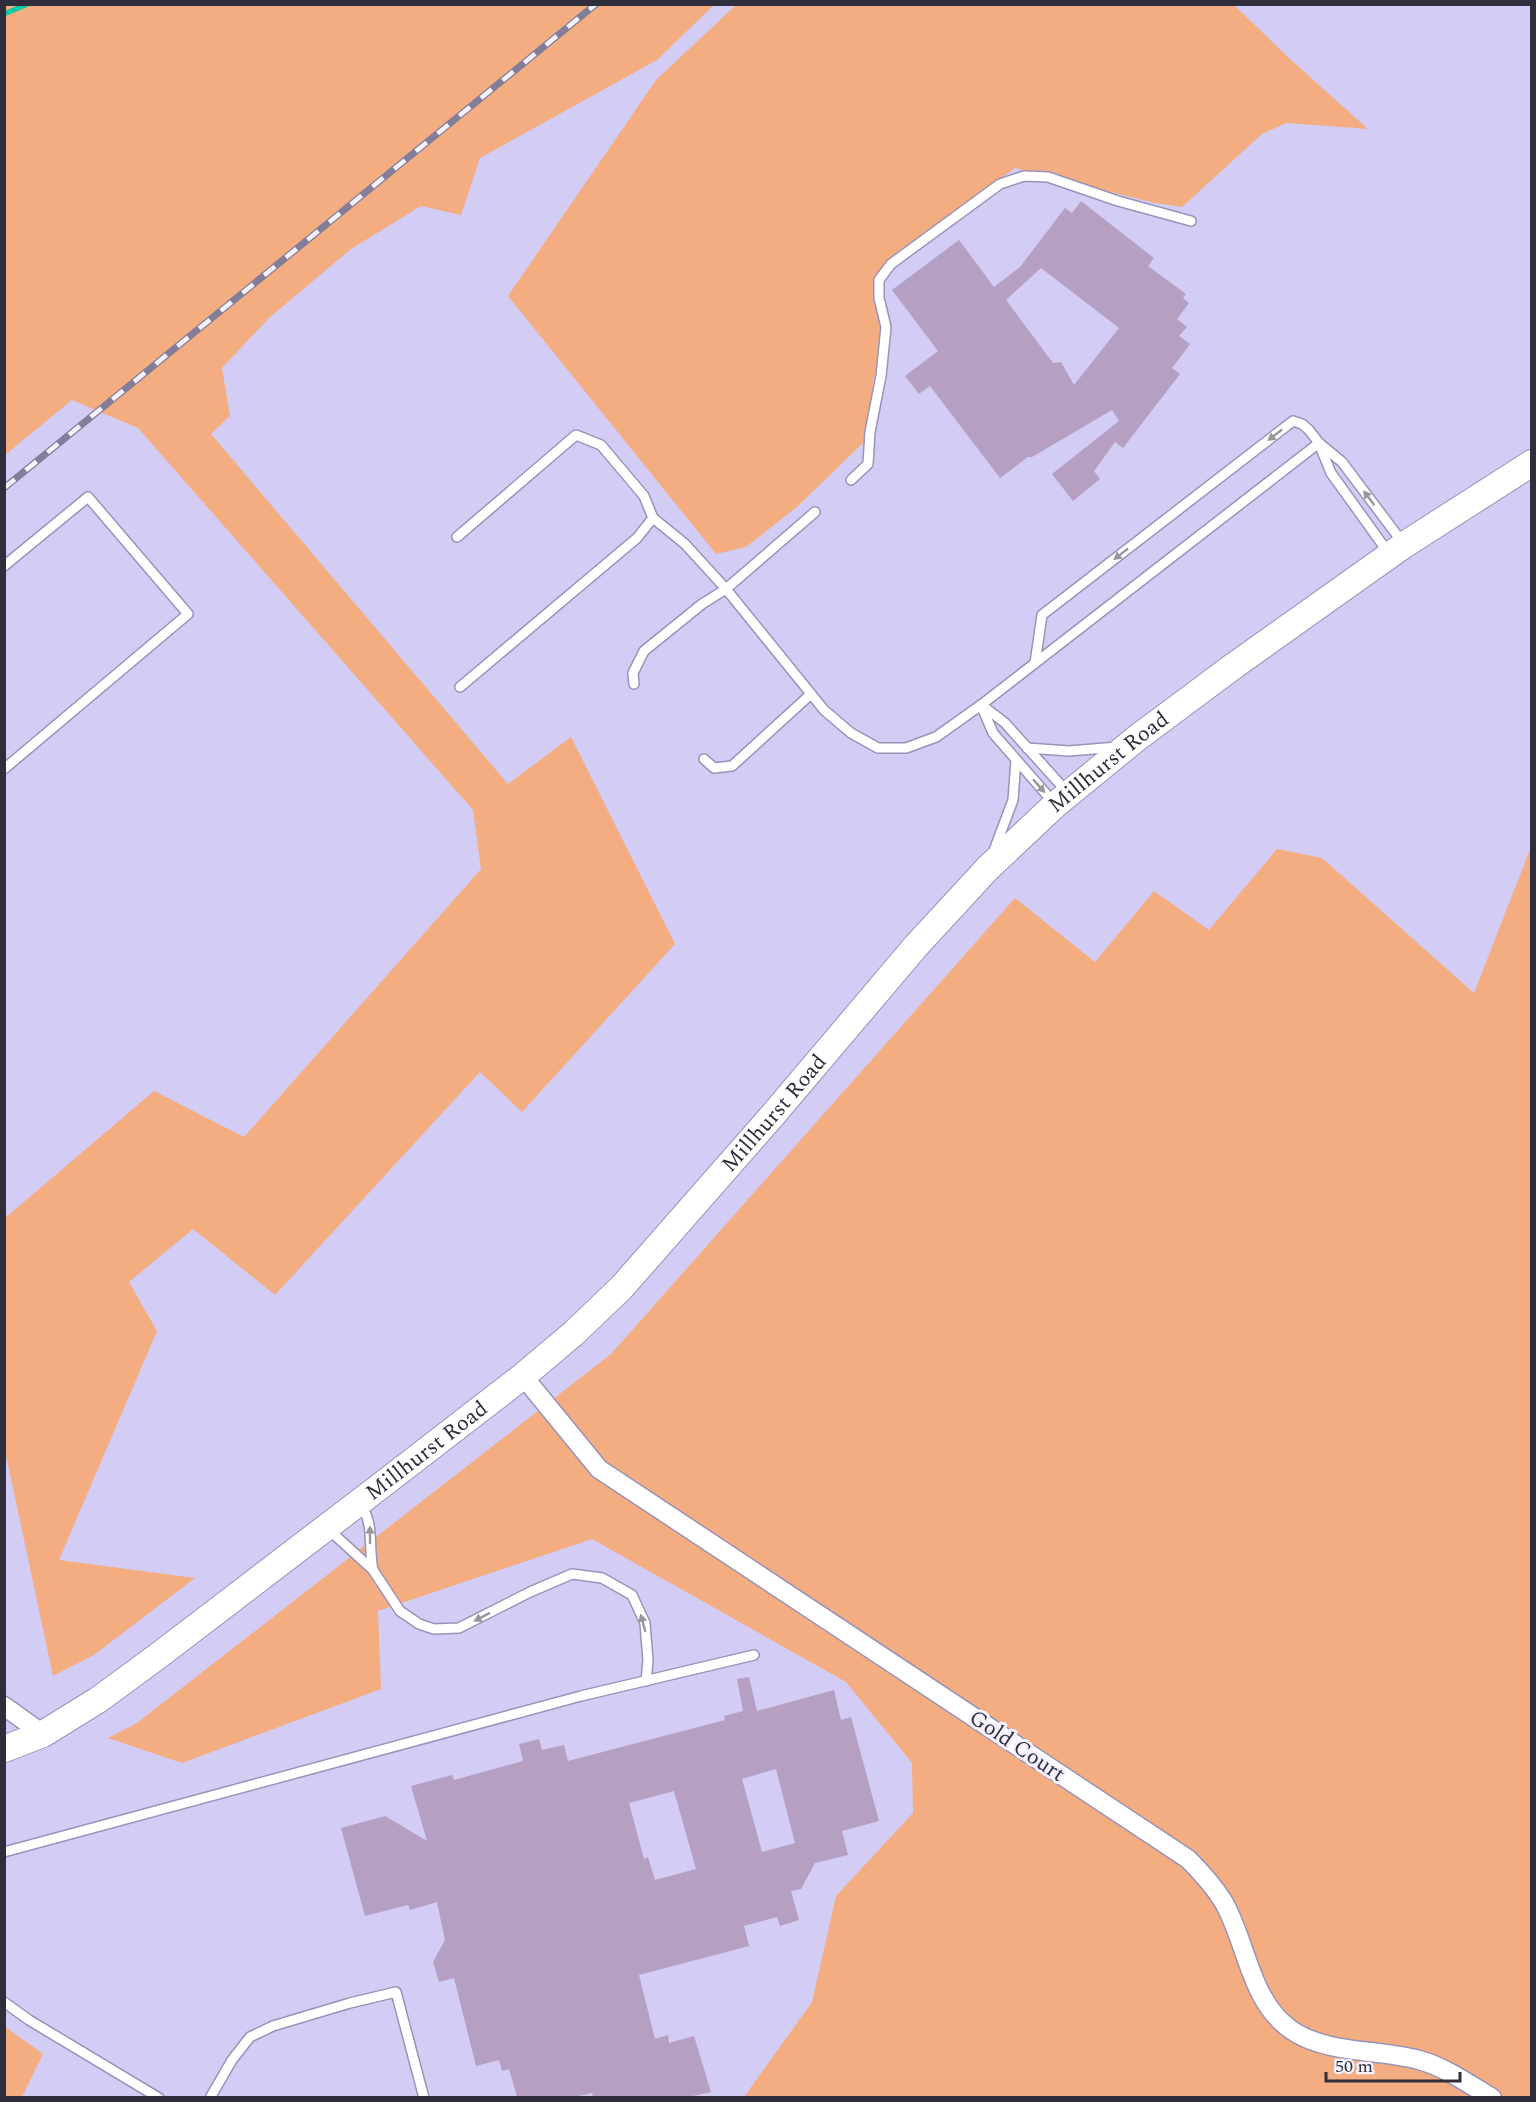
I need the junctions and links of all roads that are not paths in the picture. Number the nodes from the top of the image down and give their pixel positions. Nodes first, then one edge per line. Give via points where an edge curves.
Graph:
1 (1191, 221) dead end
2 (1319, 443) junction
3 (1532, 463) edge
4 (851, 480) dead end
5 (815, 512) dead end
6 (653, 518) junction
7 (457, 537) dead end
8 (1397, 550) junction
9 (4, 566) edge
10 (726, 589) junction
11 (1035, 663) junction
12 (634, 684) dead end
13 (460, 687) dead end
14 (811, 694) junction
15 (981, 705) junction
16 (1125, 747) junction
17 (1027, 748) junction
18 (704, 759) dead end
19 (1016, 760) junction
20 (4, 768) edge
21 (1062, 799) junction
22 (987, 869) junction
23 (523, 1376) junction
24 (358, 1503) junction
25 (326, 1528) junction
26 (373, 1570) junction
27 (754, 1655) dead end
28 (646, 1681) junction
29 (4, 1706) edge
30 (43, 1734) junction
31 (4, 1749) edge
32 (4, 1852) edge
33 (4, 2002) edge
34 (159, 2097) edge
35 (210, 2097) edge
36 (424, 2097) edge
37 (1492, 2097) edge

1 - 4 lane via 1048,177 1024,177 1000,184 891,264 879,280 886,327 868,464
2 - 8 lane via 1331,472
8 -> 2 lane via 1342,462
2 - 11 lane
2 -> 11 lane via 1302,424 1293,421 1042,615
3 - 8 street, Millhurst Road
5 - 10 lane
6 - 7 lane via 644,496 601,445 576,435
6 - 10 lane via 686,544
6 - 13 lane via 637,538
8 - 16 street, Millhurst Road
9 - 20 lane via 88,497 188,614
10 - 12 lane via 644,651 633,673
10 - 14 lane
11 - 15 lane
14 - 15 lane via 851,734 878,747 906,748 936,737
14 - 18 lane via 732,766 714,768
15 - 17 lane via 1005,723
15 - 19 lane via 993,733
16 - 17 lane via 1069,751
16 - 21 street, Millhurst Road
17 - 21 lane
19 -> 21 lane
19 - 22 lane via 1012,800
21 - 22 street, Millhurst Road
22 - 23 street, Millhurst Road via 622,1287
23 - 24 street, Millhurst Road
23 - 37 street, Gold Court via 599,1469 1188,1859 1224,1902 1256,1983 1268,2005 1290,2030 1335,2047 1421,2061
24 - 25 street, Millhurst Road
26 -> 24 lane via 370,1524
25 - 26 lane
25 - 30 street, Millhurst Road via 106,1693
28 -> 26 lane via 645,1623 632,1595 602,1578 572,1574 459,1628 434,1629 400,1611
27 - 28 lane
28 - 32 lane
29 - 30 street
30 - 31 street, Millhurst Road
33 - 34 lane
35 - 36 lane via 250,2037 273,2026 396,1992

